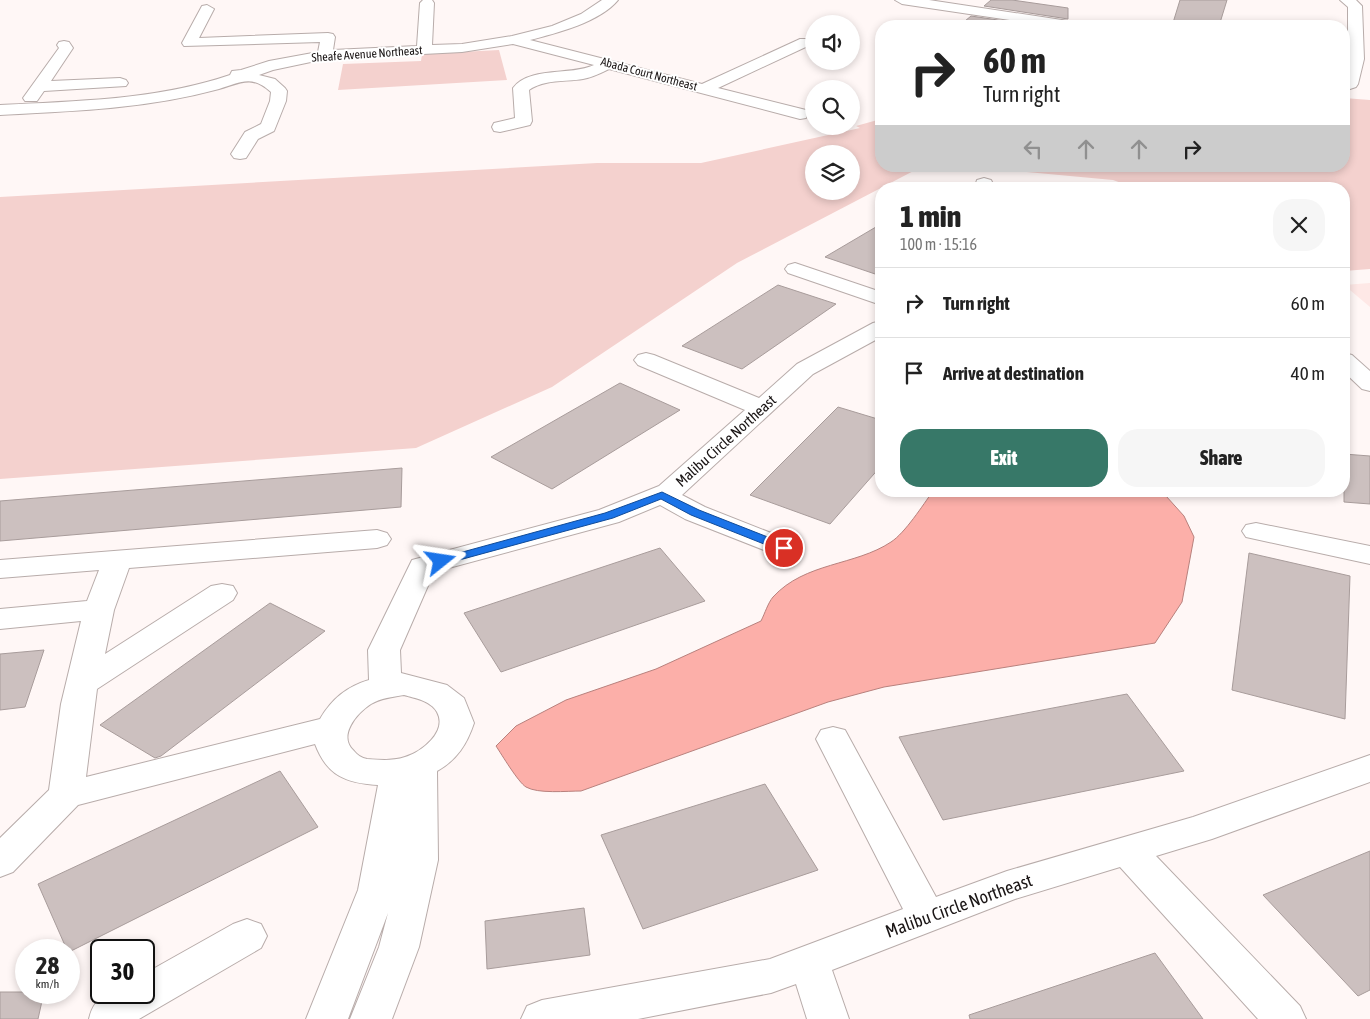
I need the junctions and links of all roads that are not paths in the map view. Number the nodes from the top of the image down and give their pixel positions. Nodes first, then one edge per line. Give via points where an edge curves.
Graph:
1 (586, 0) edge
2 (611, 0) edge
3 (902, 0) edge
4 (1347, 0) edge
5 (426, 3) dead end
6 (207, 9) dead end
7 (1035, 20) edge
8 (497, 34) junction
9 (512, 40) junction
10 (805, 42) dead end
11 (64, 45) dead end
12 (424, 46) junction
13 (326, 51) junction
14 (1357, 59) edge
15 (609, 64) junction
16 (223, 70) junction
17 (239, 75) junction
18 (120, 83) dead end
19 (1350, 84) dead end
20 (703, 88) junction
21 (31, 98) junction
22 (0, 101) edge
23 (0, 110) edge
24 (800, 114) dead end
25 (500, 127) dead end
26 (240, 154) dead end
27 (794, 269) dead end
28 (875, 297) edge
29 (875, 331) edge
30 (646, 360) dead end
31 (1350, 366) edge
32 (1370, 384) edge
33 (762, 408) junction
34 (662, 495) junction
35 (1256, 531) dead end
36 (377, 539) dead end
37 (784, 548) dead end
38 (1370, 555) edge
39 (117, 560) junction
40 (0, 569) edge
41 (222, 593) dead end
42 (100, 610) junction
43 (0, 619) edge
44 (82, 683) junction
45 (385, 686) junction
46 (331, 728) junction
47 (833, 739) dead end
48 (1370, 768) edge
49 (409, 770) junction
50 (66, 795) junction
51 (1127, 850) junction
52 (0, 862) edge
53 (927, 916) junction
54 (247, 936) dead end
55 (809, 961) junction
56 (110, 1019) edge
57 (327, 1019) edge
58 (371, 1019) edge
59 (542, 1019) edge
60 (828, 1019) edge
61 (1285, 1019) edge

1 - 8 street, Sheafe Avenue Northeast via 552,19
2 - 9 street, Sheafe Avenue Northeast via 586,17 558,29
3 - 7 street
4 - 14 street via 1355,6
5 - 12 street
6 - 13 street via 189,43 328,38
8 - 9 street, Abada Court Northeast
8 - 12 street, Sheafe Avenue Northeast
9 - 12 street, Sheafe Avenue Northeast via 462,48
9 - 15 street, Abada Court Northeast
10 - 20 street
11 - 21 street via 66,48
12 - 13 street, Sheafe Avenue Northeast
13 - 16 street, Sheafe Avenue Northeast via 276,54
13 - 17 street, Sheafe Avenue Northeast
14 - 19 street
15 - 20 street, Abada Court Northeast
15 - 25 street via 590,72 526,84 521,88 524,121
16 - 17 street
16 - 21 street, Sheafe Avenue Northeast via 153,89
17 - 21 street, Sheafe Avenue Northeast via 215,85 124,103
17 - 26 street via 269,82 278,91 278,101 268,127 251,136
18 - 21 street
20 - 24 street, Abada Court Northeast
21 - 22 street, Sheafe Avenue Northeast
21 - 23 street, Sheafe Avenue Northeast
27 - 28 street
29 - 33 street, Malibu Circle Northeast via 804,370
30 - 33 street
31 - 32 street
33 - 34 street, Malibu Circle Northeast
34 - 37 street via 695,513
34 - 45 street, Malibu Circle Northeast via 609,516 422,566 384,650
35 - 38 street
36 - 39 street
39 - 40 street
39 - 42 street
41 - 44 street
42 - 43 street
42 - 44 street
44 - 50 street
45 - 46 street via 355,698 340,711
45 - 49 street via 404,684 440,693 453,705 457,718 453,738 442,752
46 - 49 street via 334,753 349,766 359,771 382,774
46 - 50 street
47 - 53 street
48 - 51 street, Malibu Circle Northeast
49 - 57 street via 377,890
49 - 58 street via 419,860 399,947
50 - 52 street
51 - 53 street, Malibu Circle Northeast via 1007,886
51 - 61 street
53 - 55 street, Malibu Circle Northeast
54 - 56 street via 111,1014
55 - 59 street, Malibu Circle Northeast via 771,976
55 - 60 street

